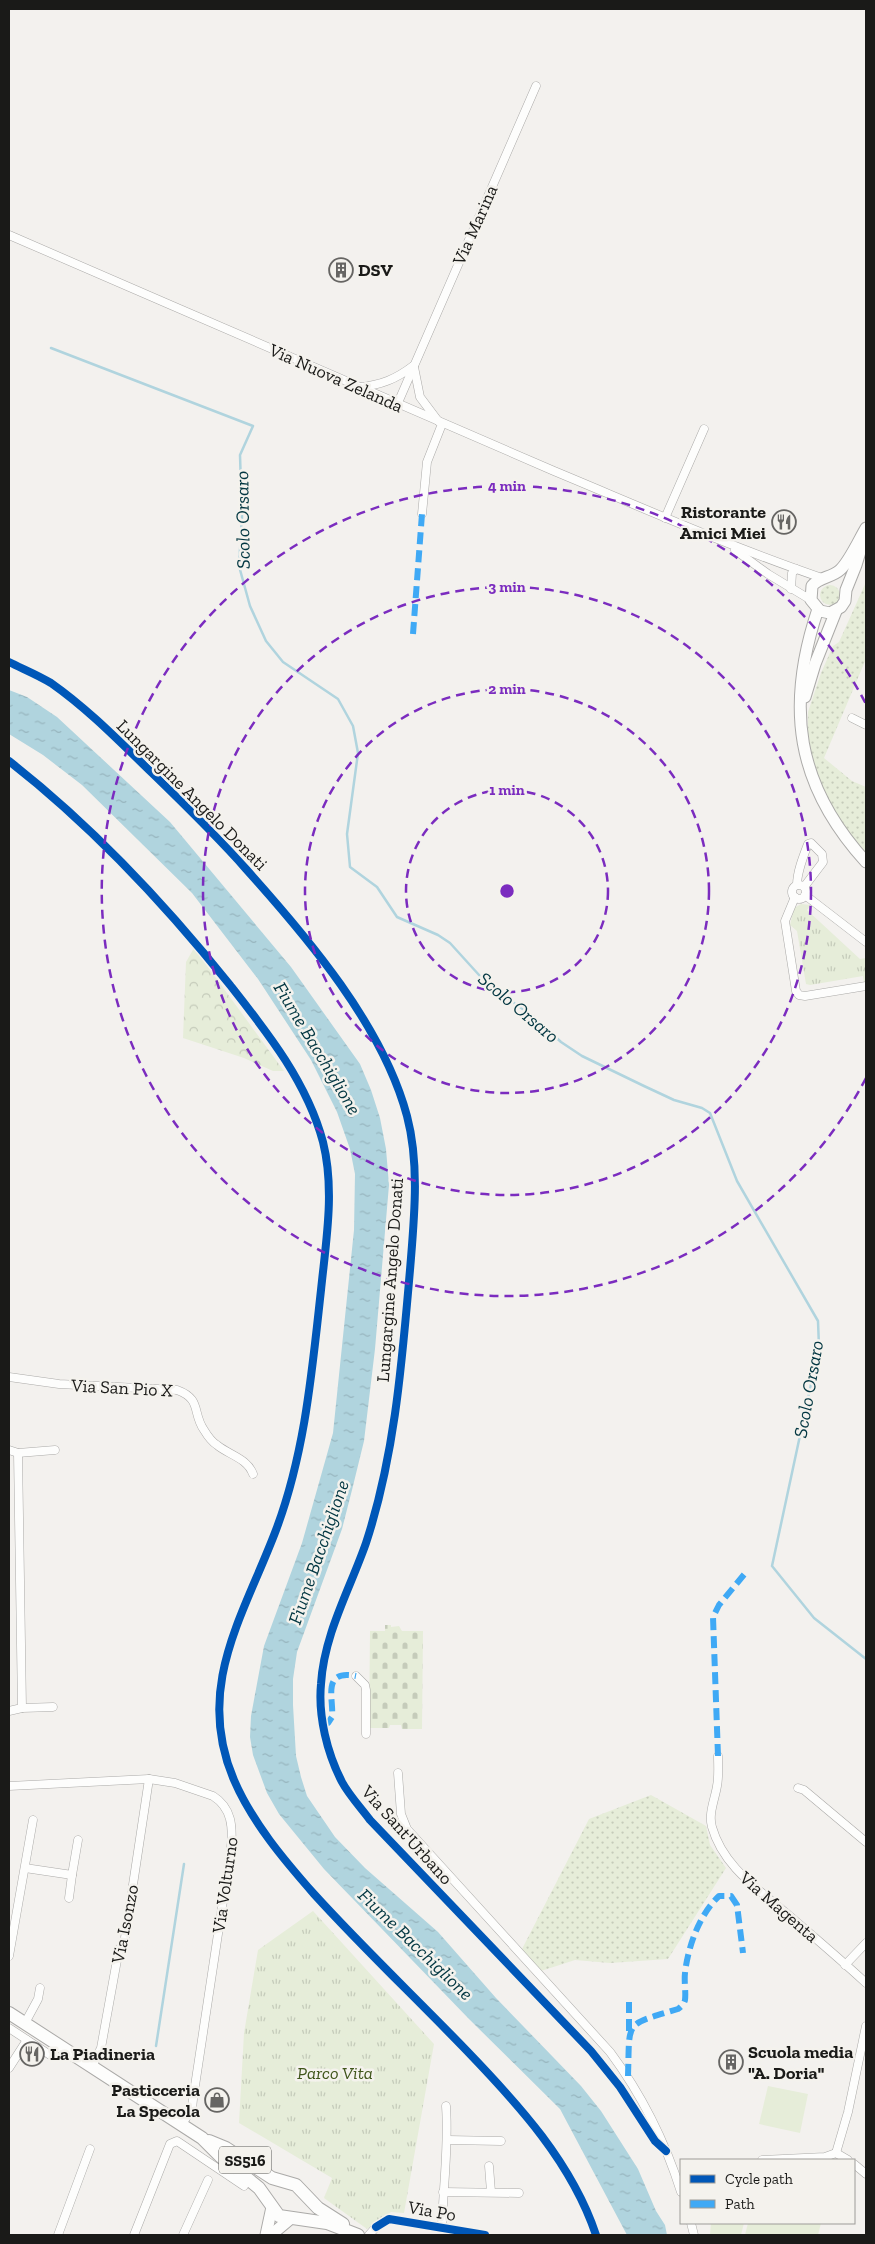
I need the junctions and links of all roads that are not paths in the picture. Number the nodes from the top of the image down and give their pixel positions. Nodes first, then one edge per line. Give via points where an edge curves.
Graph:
1 (536, 86) dead end
2 (9, 235) edge
3 (414, 365) junction
4 (358, 387) junction
5 (397, 405) junction
6 (441, 424) junction
7 (704, 429) dead end
8 (422, 514) dead end
9 (665, 518) junction
10 (866, 530) edge
11 (725, 543) junction
12 (796, 569) junction
13 (825, 577) junction
14 (791, 588) junction
15 (846, 590) junction
16 (814, 605) junction
17 (836, 611) junction
18 (9, 662) edge
19 (800, 713) junction
20 (852, 718) dead end
21 (866, 725) edge
22 (866, 862) edge
23 (802, 889) junction
24 (795, 897) junction
25 (866, 942) edge
26 (866, 986) edge
27 (9, 1377) edge
28 (9, 1450) edge
29 (56, 1450) dead end
30 (18, 1452) junction
31 (386, 1462) joint
32 (253, 1474) dead end
33 (356, 1676) dead end
34 (53, 1707) dead end
35 (22, 1708) junction
36 (9, 1711) edge
37 (366, 1734) dead end
38 (718, 1756) dead end
39 (398, 1773) dead end
40 (149, 1779) junction
41 (9, 1786) edge
42 (798, 1788) dead end
43 (33, 1820) dead end
44 (78, 1840) dead end
45 (866, 1842) edge
46 (25, 1868) junction
47 (72, 1875) junction
48 (69, 1898) dead end
49 (866, 1943) edge
50 (9, 1956) edge
51 (846, 1965) junction
52 (866, 1983) edge
53 (40, 1988) dead end
54 (9, 2013) edge
55 (25, 2024) junction
56 (866, 2026) edge
57 (9, 2028) edge
58 (27, 2040) junction
59 (58, 2044) junction
60 (92, 2067) junction
61 (9, 2068) edge
62 (446, 2106) dead end
63 (182, 2124) junction
64 (202, 2138) junction
65 (448, 2140) junction
66 (501, 2141) dead end
67 (90, 2149) dead end
68 (666, 2151) junction
69 (836, 2153) junction
70 (778, 2159) edge
71 (846, 2159) edge
72 (671, 2164) junction
73 (680, 2164) edge
74 (855, 2165) edge
75 (489, 2166) dead end
76 (678, 2173) edge
77 (866, 2174) edge
78 (208, 2180) dead end
79 (288, 2184) junction
80 (244, 2186) dead end
81 (680, 2186) edge
82 (303, 2191) junction
83 (443, 2192) junction
84 (490, 2192) junction
85 (519, 2193) dead end
86 (272, 2205) junction
87 (292, 2218) junction
88 (442, 2227) junction
89 (58, 2235) edge
90 (134, 2235) edge
91 (183, 2235) edge
92 (266, 2235) edge
93 (271, 2235) edge
94 (359, 2235) edge
95 (369, 2235) edge
96 (485, 2235) edge

1 - 3 street, Via Marina
2 - 4 street, Via Nuova Zelanda
3 - 4 street via 384,384
3 - 5 street, Via Marina
3 - 6 street via 420,397
4 - 5 street, Via Nuova Zelanda
5 - 6 street, Via Nuova Zelanda
6 - 8 street via 427,462
6 - 9 street, Via Nuova Zelanda
7 - 9 street
9 - 11 street, Via Nuova Zelanda
10 - 13 street via 841,569
10 - 15 street
11 - 12 street, Via Nuova Zelanda
11 - 14 street, Via Nuova Zelanda
12 - 13 street, Via Nuova Zelanda
12 - 14 street via 792,573
13 - 15 street via 837,579
13 - 16 street via 812,586
14 - 16 street, Via Nuova Zelanda
15 - 17 street via 845,601
16 - 17 street via 830,612
16 - 19 street via 803,662
17 - 19 street
18 - 31 street, Lungargine Angelo Donati via 48,681 89,713 222,841 333,975 391,1068 408,1120 414,1215 404,1339
19 - 22 street via 804,744 818,794 846,840
20 - 21 street
23 - 23 street via 823,862 822,854 811,843 797,878
23 - 24 street via 800,899
23 - 24 street via 792,890
23 - 25 street
24 - 26 street via 785,921 799,995
27 - 32 street, Via San Pio X via 59,1384 177,1390 188,1394 194,1402 202,1429 217,1445 246,1464
28 - 30 street
29 - 30 street
30 - 35 street
31 - 68 street, Via Sant'Urbano via 365,1543 329,1638 324,1660 321,1704 331,1756 343,1784 370,1820 590,2052 620,2087 652,2138
33 - 37 street via 366,1690
34 - 35 street
35 - 36 street
38 - 51 street, Via Magenta via 719,1777 711,1820 719,1844 741,1875
39 - 68 street, Via Sant'Urbano via 401,1814 412,1836 610,2052 646,2106
40 - 41 street, Via Volturno
40 - 60 street, Via Isonzo via 124,1944 119,1949 101,2048
40 - 63 street, Via Volturno via 175,1783 213,1796 224,1806 233,1831 192,2109
42 - 45 street
43 - 46 street
44 - 47 street
46 - 47 street
46 - 50 street
47 - 48 street
49 - 51 street
51 - 52 street, Via Magenta
53 - 55 street
54 - 55 main road
55 - 59 main road
56 - 69 street
57 - 58 street
58 - 59 street via 50,2055
58 - 61 street
59 - 60 main road
60 - 63 main road, SS516
62 - 65 street
63 - 64 main road, SS516
64 - 79 main road, SS516 via 226,2148 272,2178
64 - 86 main road, SS516 via 248,2178
65 - 66 street
65 - 83 street
67 - 89 street
68 - 72 street, Via Sant'Urbano
69 - 70 street
69 - 71 street
72 - 73 street
72 - 76 street, Via Sant'Urbano
74 - 77 street
75 - 84 street
76 - 81 street, Via Sant'Urbano
78 - 91 street
79 - 82 main road, SS516
79 - 86 main road, SS516 via 276,2190
80 - 90 street via 177,2141 170,2144
82 - 87 main road via 306,2206
82 - 94 main road, SS516 via 318,2208
83 - 84 street
83 - 88 street
84 - 85 street
86 - 87 main road, SS516 via 279,2216
86 - 92 street
87 - 93 street
87 - 94 main road, SS516 via 327,2223
88 - 95 street, Via Po via 389,2219 376,2226
88 - 96 street, Via Po

